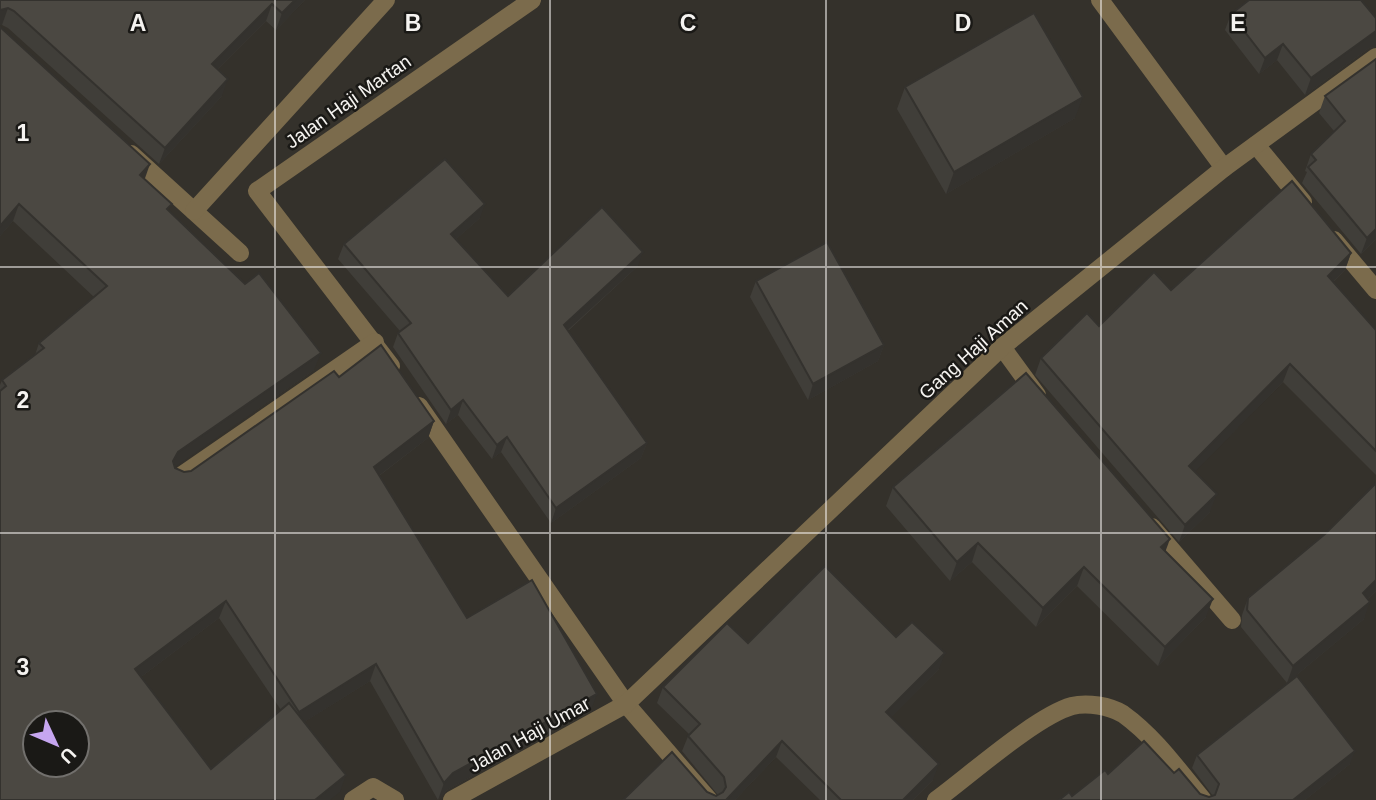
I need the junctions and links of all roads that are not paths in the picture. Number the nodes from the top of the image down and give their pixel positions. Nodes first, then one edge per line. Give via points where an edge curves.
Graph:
1 (386, 0) edge
2 (532, 0) edge
3 (1100, 0) edge
4 (1376, 57) edge
5 (113, 137) edge
6 (1256, 145) junction
7 (1224, 168) junction
8 (194, 211) junction
9 (240, 253) dead end
10 (1376, 290) edge
11 (374, 342) junction
12 (1002, 347) junction
13 (1045, 405) edge
14 (178, 478) edge
15 (1143, 517) edge
16 (1232, 620) dead end
17 (626, 704) junction
18 (353, 800) edge
19 (395, 800) edge
20 (452, 800) edge
21 (709, 800) edge
22 (936, 800) edge
23 (1203, 800) edge

1 - 8 street
2 - 11 street, Jalan Haji Martan via 257,191
3 - 7 street
4 - 6 street, Gang Haji Aman
5 - 8 street
6 - 7 street, Gang Haji Aman
6 - 10 street
7 - 12 street, Gang Haji Aman
8 - 9 street
11 - 14 street
11 - 17 street
12 - 13 street
12 - 17 street, Gang Haji Aman
15 - 16 street
17 - 20 street, Jalan Haji Umar
17 - 21 street
18 - 19 street via 373,787
22 - 23 street via 1046,717 1073,705 1094,705 1120,712 1145,732

